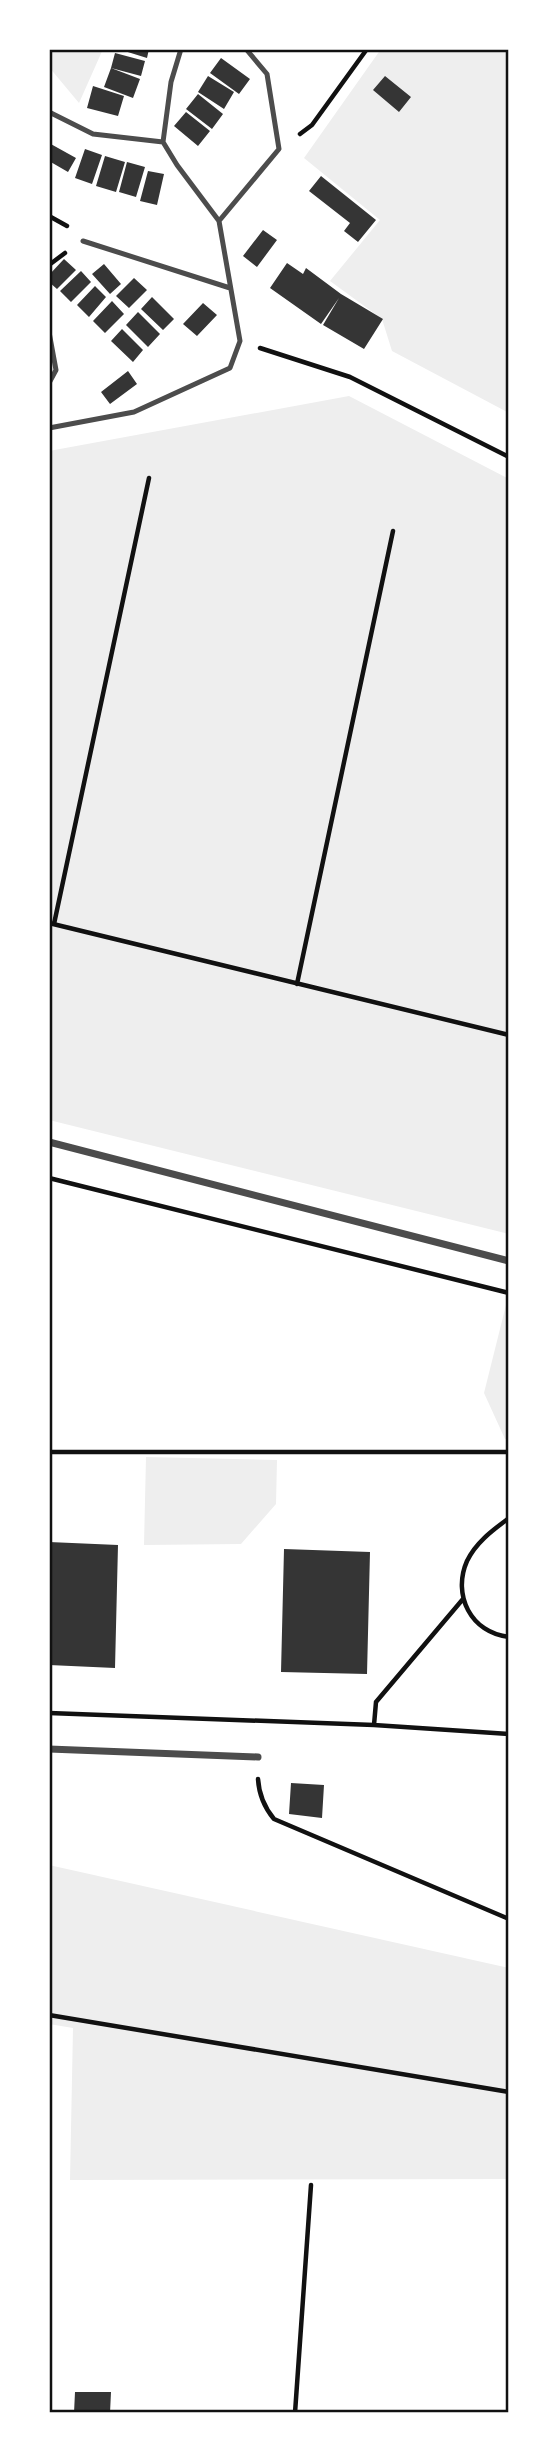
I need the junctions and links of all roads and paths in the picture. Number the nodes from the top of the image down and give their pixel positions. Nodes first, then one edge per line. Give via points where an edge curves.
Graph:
1 (181, 49) edge
2 (246, 49) edge
3 (367, 49) edge
4 (49, 112) edge
5 (163, 142) junction
6 (279, 149) junction
7 (219, 221) junction
8 (83, 241) dead end
9 (230, 288) junction
10 (49, 331) edge
11 (240, 341) junction
12 (49, 383) edge
13 (49, 428) edge
14 (509, 457) edge
15 (149, 478) dead end
16 (393, 531) dead end
17 (51, 923) edge
18 (297, 984) junction
19 (509, 1035) edge
20 (49, 1142) edge
21 (49, 1178) edge
22 (509, 1261) edge
23 (509, 1293) edge
24 (509, 1452) edge
25 (51, 1453) edge
26 (509, 1518) edge
27 (463, 1598) junction
28 (509, 1637) edge
29 (49, 1713) edge
30 (260, 1721) junction
31 (374, 1725) junction
32 (509, 1734) edge
33 (49, 1749) edge
34 (258, 1756) junction
35 (509, 1919) edge
36 (49, 2015) edge
37 (509, 2092) edge
38 (311, 2185) dead end
39 (295, 2413) edge

1 - 5 lane via 170,82
2 - 6 lane via 267,74
3 - 6 path via 312,125
4 - 5 lane via 93,134
5 - 7 lane
6 - 7 lane
7 - 9 lane
8 - 9 lane
9 - 11 lane
10 - 12 lane via 56,370
11 - 13 lane via 230,368 134,412
11 - 14 path via 350,377
15 - 17 path
16 - 18 path
17 - 18 path
18 - 19 path
20 - 22 street
21 - 23 path
24 - 25 path
26 - 27 path via 490,1532 467,1562
27 - 28 path via 481,1627
27 - 31 path via 376,1702
29 - 30 path
30 - 31 path
30 - 34 path
31 - 32 path
33 - 34 street
34 - 35 path via 259,1790 274,1819
36 - 37 path
38 - 39 path

